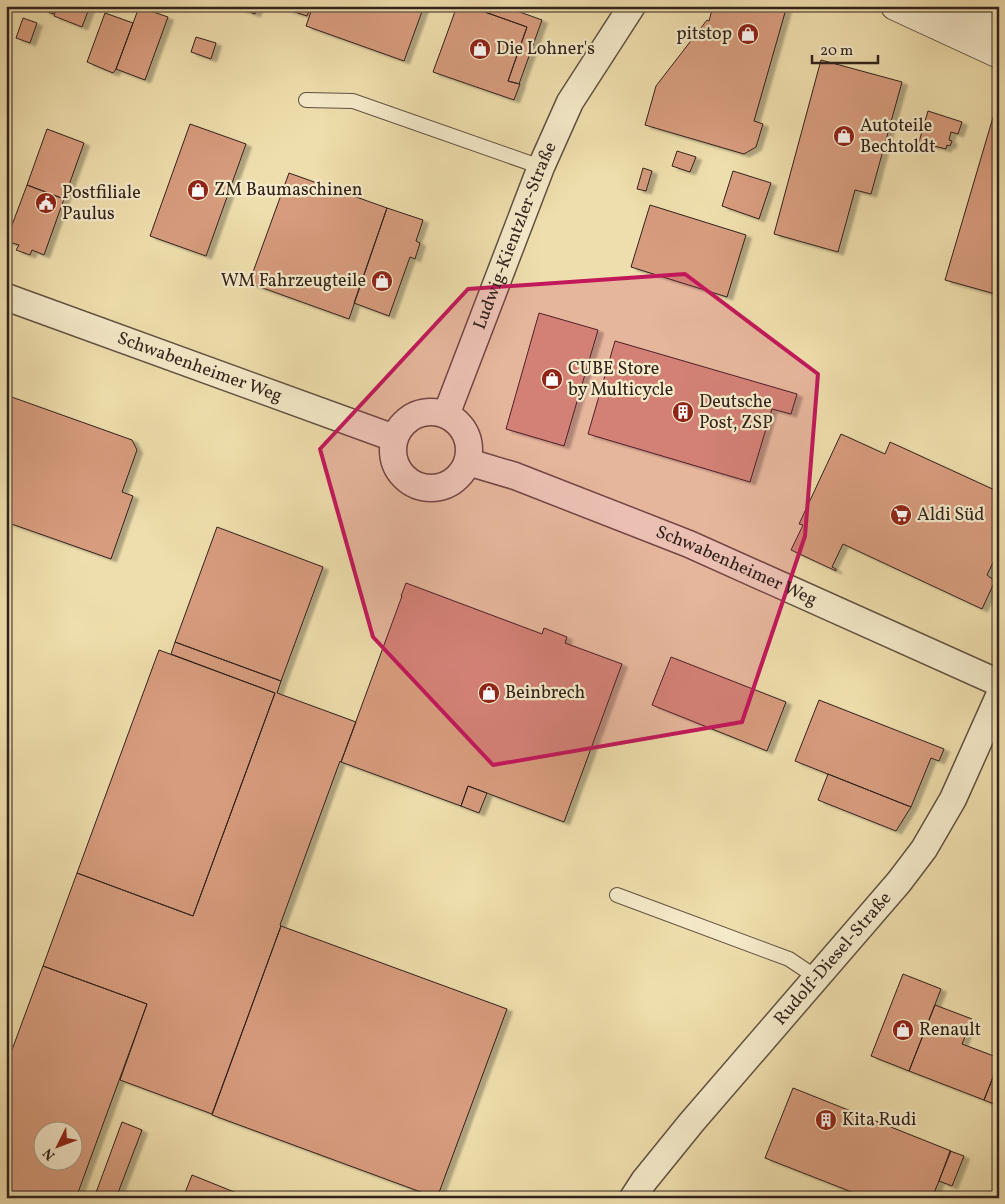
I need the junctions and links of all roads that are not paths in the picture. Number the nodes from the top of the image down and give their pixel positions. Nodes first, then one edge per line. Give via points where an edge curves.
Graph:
1 (632, 6) edge
2 (648, 6) edge
3 (895, 6) edge
4 (928, 10) edge
5 (999, 31) edge
6 (999, 54) edge
7 (596, 62) junction
8 (306, 100) dead end
9 (541, 166) junction
10 (6, 297) edge
11 (446, 415) junction
12 (394, 438) junction
13 (468, 462) junction
14 (999, 683) edge
15 (999, 696) edge
16 (617, 895) dead end
17 (816, 977) junction
18 (633, 1198) edge

1 - 7 street, Ludwig-Kientzler-Straße
2 - 7 street, Ludwig-Kientzler-Straße
3 - 4 street
4 - 5 street
4 - 6 street
7 - 9 street, Ludwig-Kientzler-Straße via 570,102
8 - 9 lane via 353,101
9 - 11 street, Ludwig-Kientzler-Straße
10 - 12 street, Schwabenheimer Weg
11 - 12 street via 436,412 415,415 406,421
11 - 13 street via 466,434
12 - 13 street via 394,462 399,472 418,487 430,489 453,482
13 - 14 street, Schwabenheimer Weg via 515,476 689,544
15 - 17 street, Rudolf-Diesel-Straße via 953,799 924,849
16 - 17 lane via 789,959
17 - 18 street, Rudolf-Diesel-Straße via 691,1123

